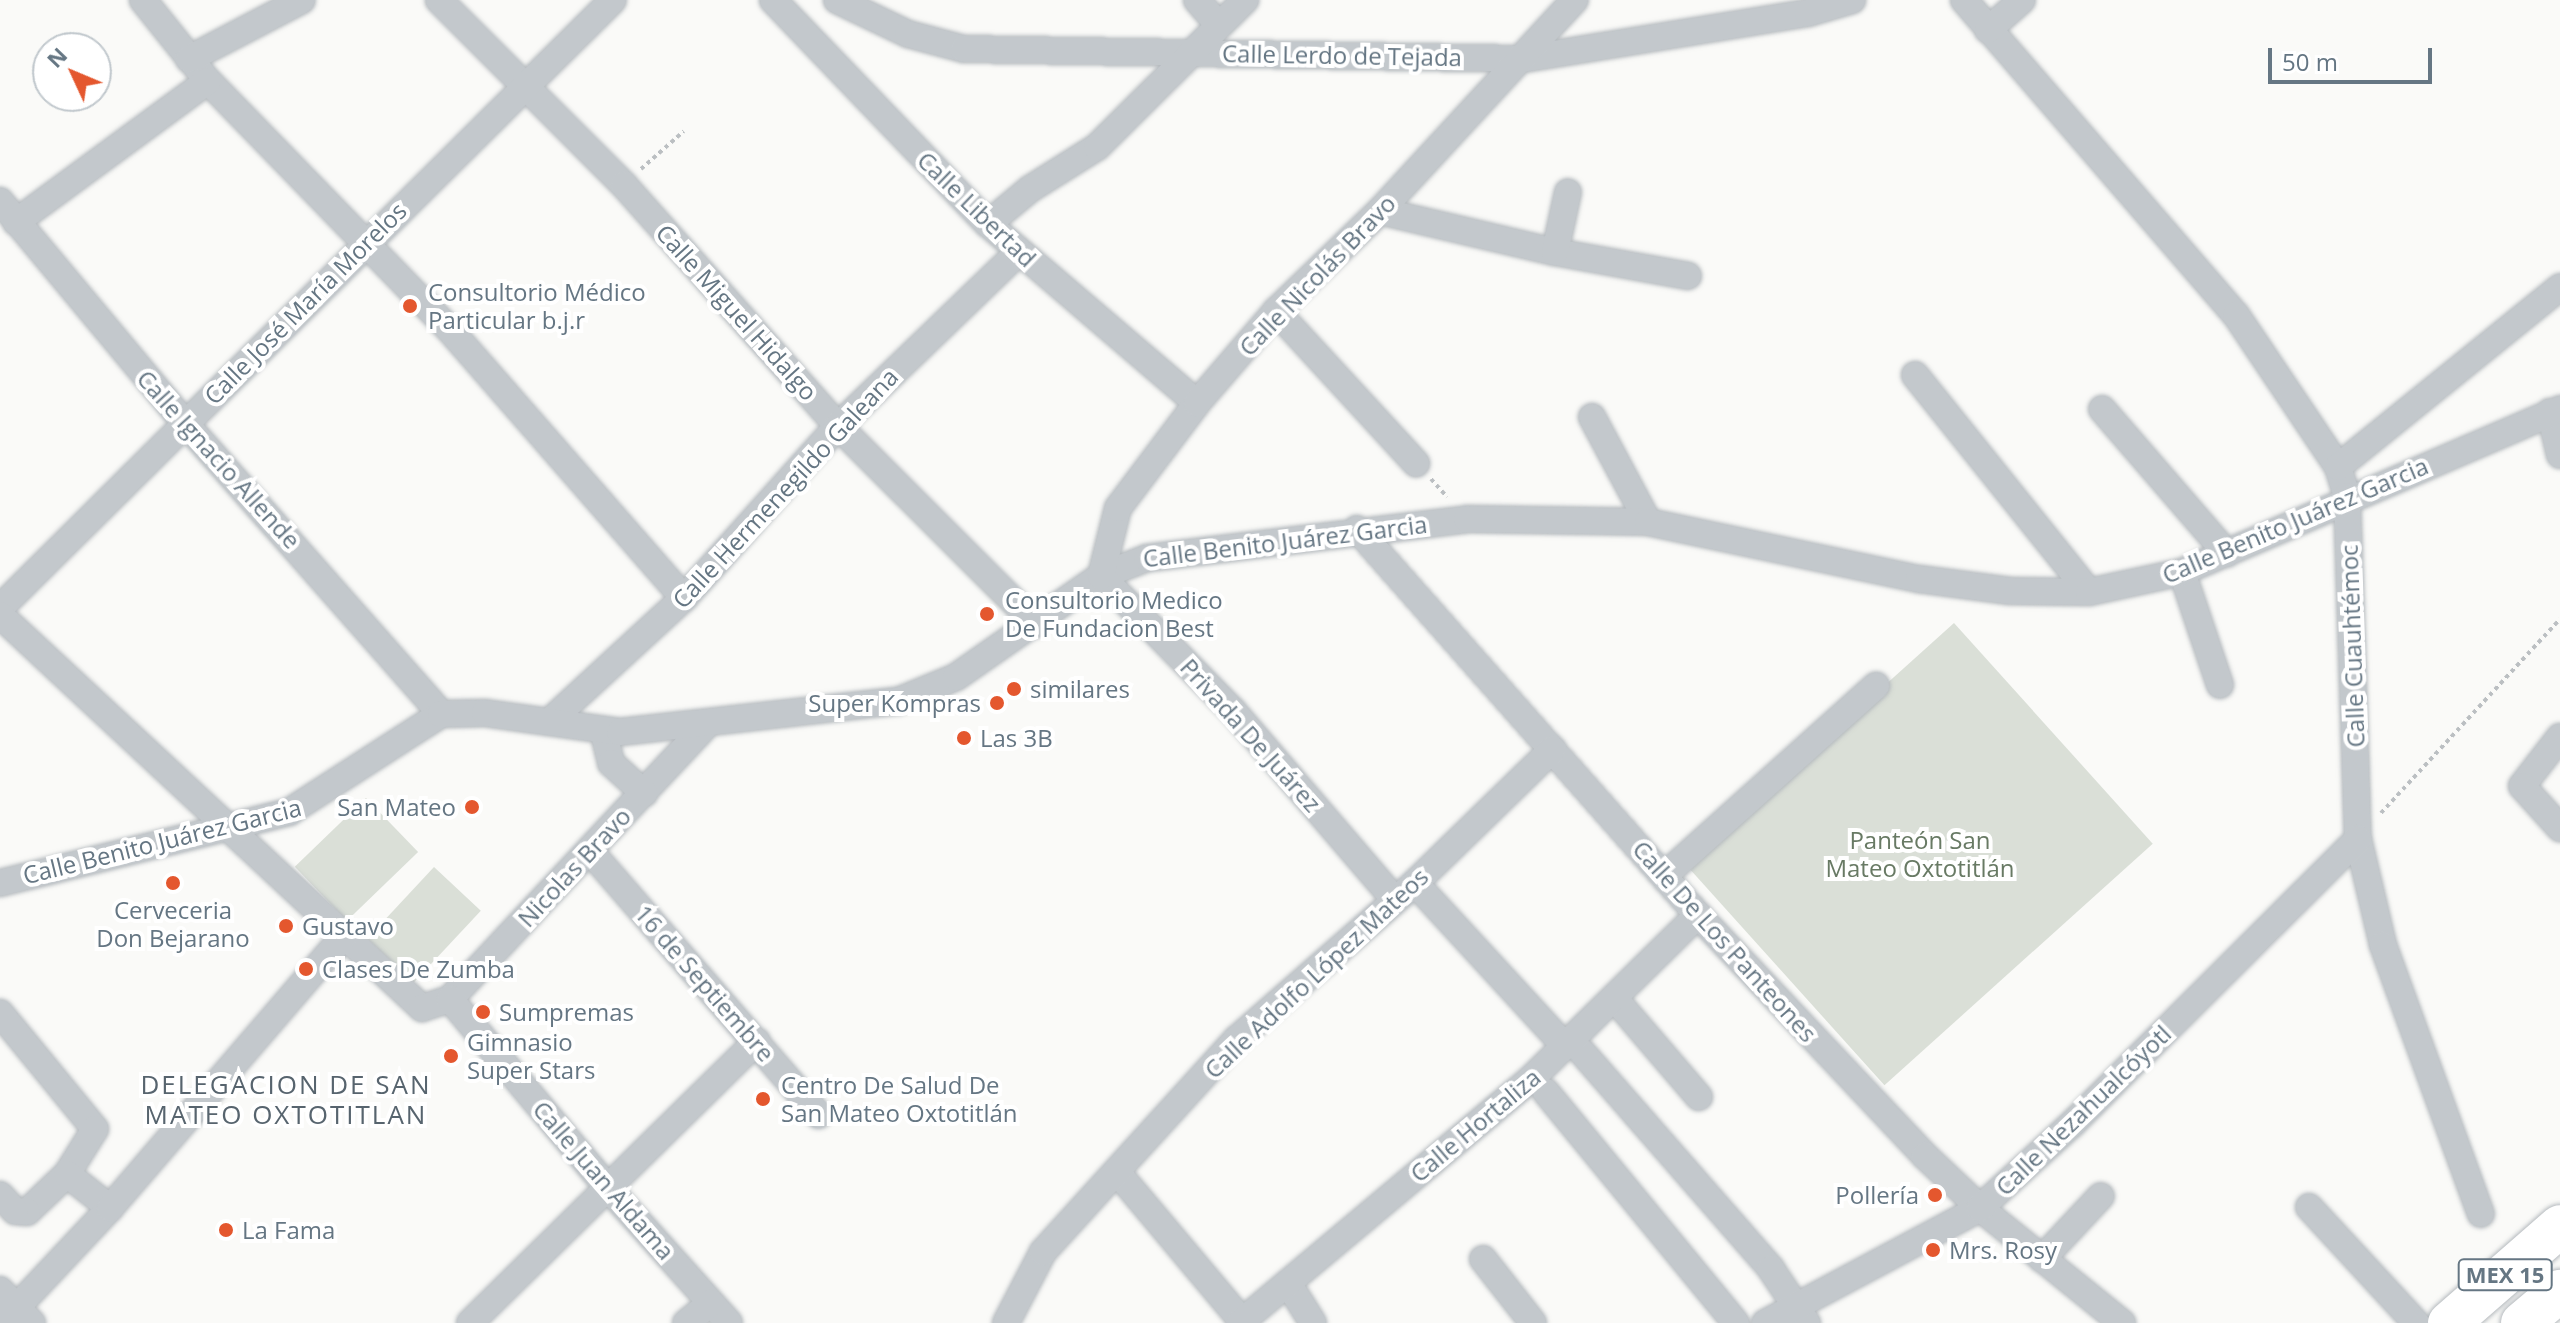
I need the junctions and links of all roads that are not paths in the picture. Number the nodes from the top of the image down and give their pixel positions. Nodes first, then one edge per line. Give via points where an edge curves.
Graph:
1 (143, 0) edge
2 (302, 0) edge
3 (439, 0) edge
4 (613, 0) edge
5 (773, 0) edge
6 (1197, 0) edge
7 (1245, 0) edge
8 (1575, 0) edge
9 (1852, 0) edge
10 (1964, 0) edge
11 (2022, 0) edge
12 (845, 1) edge
13 (1218, 24) junction
14 (1988, 30) junction
15 (1191, 53) junction
16 (189, 59) junction
17 (1523, 59) junction
18 (208, 81) junction
19 (524, 86) junction
20 (1568, 192) dead end
21 (0, 201) edge
22 (1380, 211) junction
23 (16, 222) junction
24 (988, 224) junction
25 (366, 243) junction
26 (1019, 252) junction
27 (1555, 252) junction
28 (1688, 276) dead end
29 (2560, 287) edge
30 (1276, 311) junction
31 (1915, 375) dead end
32 (1197, 403) junction
33 (2102, 409) dead end
34 (2555, 410) edge
35 (1592, 417) dead end
36 (184, 422) junction
37 (838, 426) junction
38 (2560, 455) edge
39 (1416, 463) road end
40 (2338, 467) junction
41 (2347, 496) junction
42 (1648, 522) junction
43 (1357, 529) junction
44 (2227, 554) junction
45 (2182, 572) junction
46 (1101, 576) junction
47 (2089, 592) junction
48 (684, 598) junction
49 (0, 608) edge
50 (0, 615) edge
51 (1036, 624) junction
52 (2220, 685) dead end
53 (1876, 686) dead end
54 (441, 714) junction
55 (549, 722) junction
56 (706, 725) junction
57 (603, 730) junction
58 (2560, 737) edge
59 (1553, 749) junction
60 (644, 793) junction
61 (226, 824) junction
62 (2560, 828) edge
63 (2358, 839) junction
64 (590, 851) junction
65 (1664, 876) junction
66 (0, 883) edge
67 (1405, 891) junction
68 (1698, 915) junction
69 (342, 938) junction
70 (450, 999) junction
71 (1615, 999) junction
72 (0, 1013) edge
73 (757, 1041) junction
74 (1574, 1049) junction
75 (1546, 1092) dead end
76 (1699, 1097) dead end
77 (819, 1115) dead end
78 (1117, 1172) junction
79 (67, 1174) junction
80 (608, 1188) junction
81 (0, 1195) edge
82 (2101, 1196) dead end
83 (2309, 1207) dead end
84 (110, 1208) junction
85 (1980, 1208) junction
86 (2481, 1214) dead end
87 (2560, 1226) edge
88 (1483, 1259) dead end
89 (2042, 1259) junction
90 (1288, 1283) junction
91 (2560, 1291) edge
92 (711, 1303) junction
93 (13, 1311) edge
94 (1802, 1315) edge
95 (1241, 1322) edge
96 (470, 1323) edge
97 (686, 1323) edge
98 (729, 1323) edge
99 (1006, 1323) edge
100 (1313, 1323) edge
101 (1533, 1323) edge
102 (1736, 1323) edge
103 (1765, 1323) edge
104 (2122, 1323) edge
105 (2416, 1323) edge
106 (2449, 1323) edge
107 (2522, 1323) edge

1 - 16 street
2 - 16 street
3 - 19 street, Calle Miguel Hidalgo
4 - 19 street, Calle José María Morelos
5 - 24 street, Calle Libertad
6 - 13 street
7 - 13 street
8 - 17 street, Calle Nicolás Bravo
9 - 17 street, Calle Lerdo de Tejada via 1808,13
10 - 14 street, Calle Cuauhtémoc
11 - 14 street
12 - 15 street, Calle Lerdo de Tejada via 908,34 964,49
13 - 15 street
14 - 40 street, Calle Cuauhtémoc via 2236,315
15 - 17 street, Calle Lerdo de Tejada
15 - 24 street via 1097,147 1030,189
16 - 18 street
17 - 22 street, Calle Nicolás Bravo
18 - 23 street
18 - 25 street
19 - 25 street, Calle José María Morelos
19 - 37 street, Calle Miguel Hidalgo via 624,185
20 - 27 street
21 - 23 street, Calle Ignacio Allende
22 - 27 street
22 - 30 street, Calle Nicolás Bravo
23 - 36 street, Calle Ignacio Allende
24 - 26 street, Calle Libertad
25 - 36 street, Calle José María Morelos
25 - 48 street via 450,330
26 - 32 street, Calle Libertad
26 - 37 street, Calle Hermenegildo Galeana
27 - 28 street
29 - 40 street
30 - 32 street, Calle Nicolás Bravo
30 - 39 street
31 - 47 street
32 - 46 street, Calle Nicolás Bravo via 1118,508
33 - 44 street
34 - 38 street
34 - 41 street, Calle Benito Juárez Garcia
35 - 42 street
36 - 49 street, Calle José María Morelos
36 - 54 street, Calle Ignacio Allende
37 - 48 street, Calle Hermenegildo Galeana
37 - 51 street, Calle Miguel Hidalgo
40 - 41 street, Calle Cuauhtémoc
41 - 44 street, Calle Benito Juárez Garcia
41 - 63 street, Calle Cuauhtémoc
42 - 43 street, Calle Benito Juárez Garcia via 1467,519
42 - 47 street, Calle Benito Juárez Garcia via 1919,579 2010,591
43 - 46 street, Calle Benito Juárez Garcia via 1147,558
43 - 59 street, Calle De Los Panteones
44 - 45 street, Calle Benito Juárez Garcia
45 - 47 street, Calle Benito Juárez Garcia
45 - 52 street
46 - 51 street, Calle Benito Juárez Garcia
46 - 67 street, Privada De Juárez
48 - 55 street, Calle Hermenegildo Galeana
50 - 61 street
51 - 56 street, Calle Benito Juárez Garcia via 956,677 913,697
53 - 65 street
54 - 55 street, Calle Benito Juárez Garcia via 485,713
54 - 61 street, Calle Benito Juárez Garcia via 312,802
55 - 57 street, Calle Benito Juárez Garcia
56 - 57 street, Calle Benito Juárez Garcia
56 - 60 street, Nicolas Bravo
57 - 60 street via 611,763
58 - 62 street via 2522,786
59 - 65 street, Calle De Los Panteones
59 - 67 street, Calle Adolfo López Mateos
60 - 64 street, Nicolas Bravo
61 - 66 street, Calle Benito Juárez Garcia
61 - 69 street
63 - 85 street, Calle Nezahualcóyotl via 2072,1124
63 - 86 street, Calle Cuauhtémoc via 2383,945
64 - 70 street, Nicolas Bravo
64 - 73 street, 16 de Septiembre
65 - 68 street, Calle De Los Panteones
67 - 74 street, Privada De Juárez
67 - 78 street, Calle Adolfo López Mateos via 1237,1039
68 - 71 street, Calle Hortaliza
68 - 85 street, Calle De Los Panteones
69 - 70 street via 414,1006 436,1007
69 - 84 street
70 - 80 street, Calle Juan Aldama
71 - 74 street, Calle Hortaliza
71 - 76 street
72 - 79 street via 95,1125 91,1141
73 - 77 street, 16 de Septiembre
73 - 80 street
74 - 90 street, Calle Hortaliza
74 - 94 street, Privada De Juárez via 1771,1269
75 - 102 street
78 - 95 street
78 - 99 street, Calle Adolfo López Mateos via 1043,1252
79 - 81 street via 27,1212 15,1211
79 - 84 street
80 - 92 street, Calle Juan Aldama
80 - 96 street
82 - 89 street
83 - 105 street
84 - 93 street
85 - 89 street, Calle De Los Panteones
85 - 94 street, Calle Nezahualcóyotl
87 - 106 main road, MEX 15
88 - 101 street
89 - 104 street, Calle De Los Panteones
90 - 95 street, Calle Hortaliza
90 - 100 street
91 - 107 main road, MEX 15
92 - 97 street
92 - 98 street, Calle Juan Aldama
94 - 103 street, Calle Nezahualcóyotl

